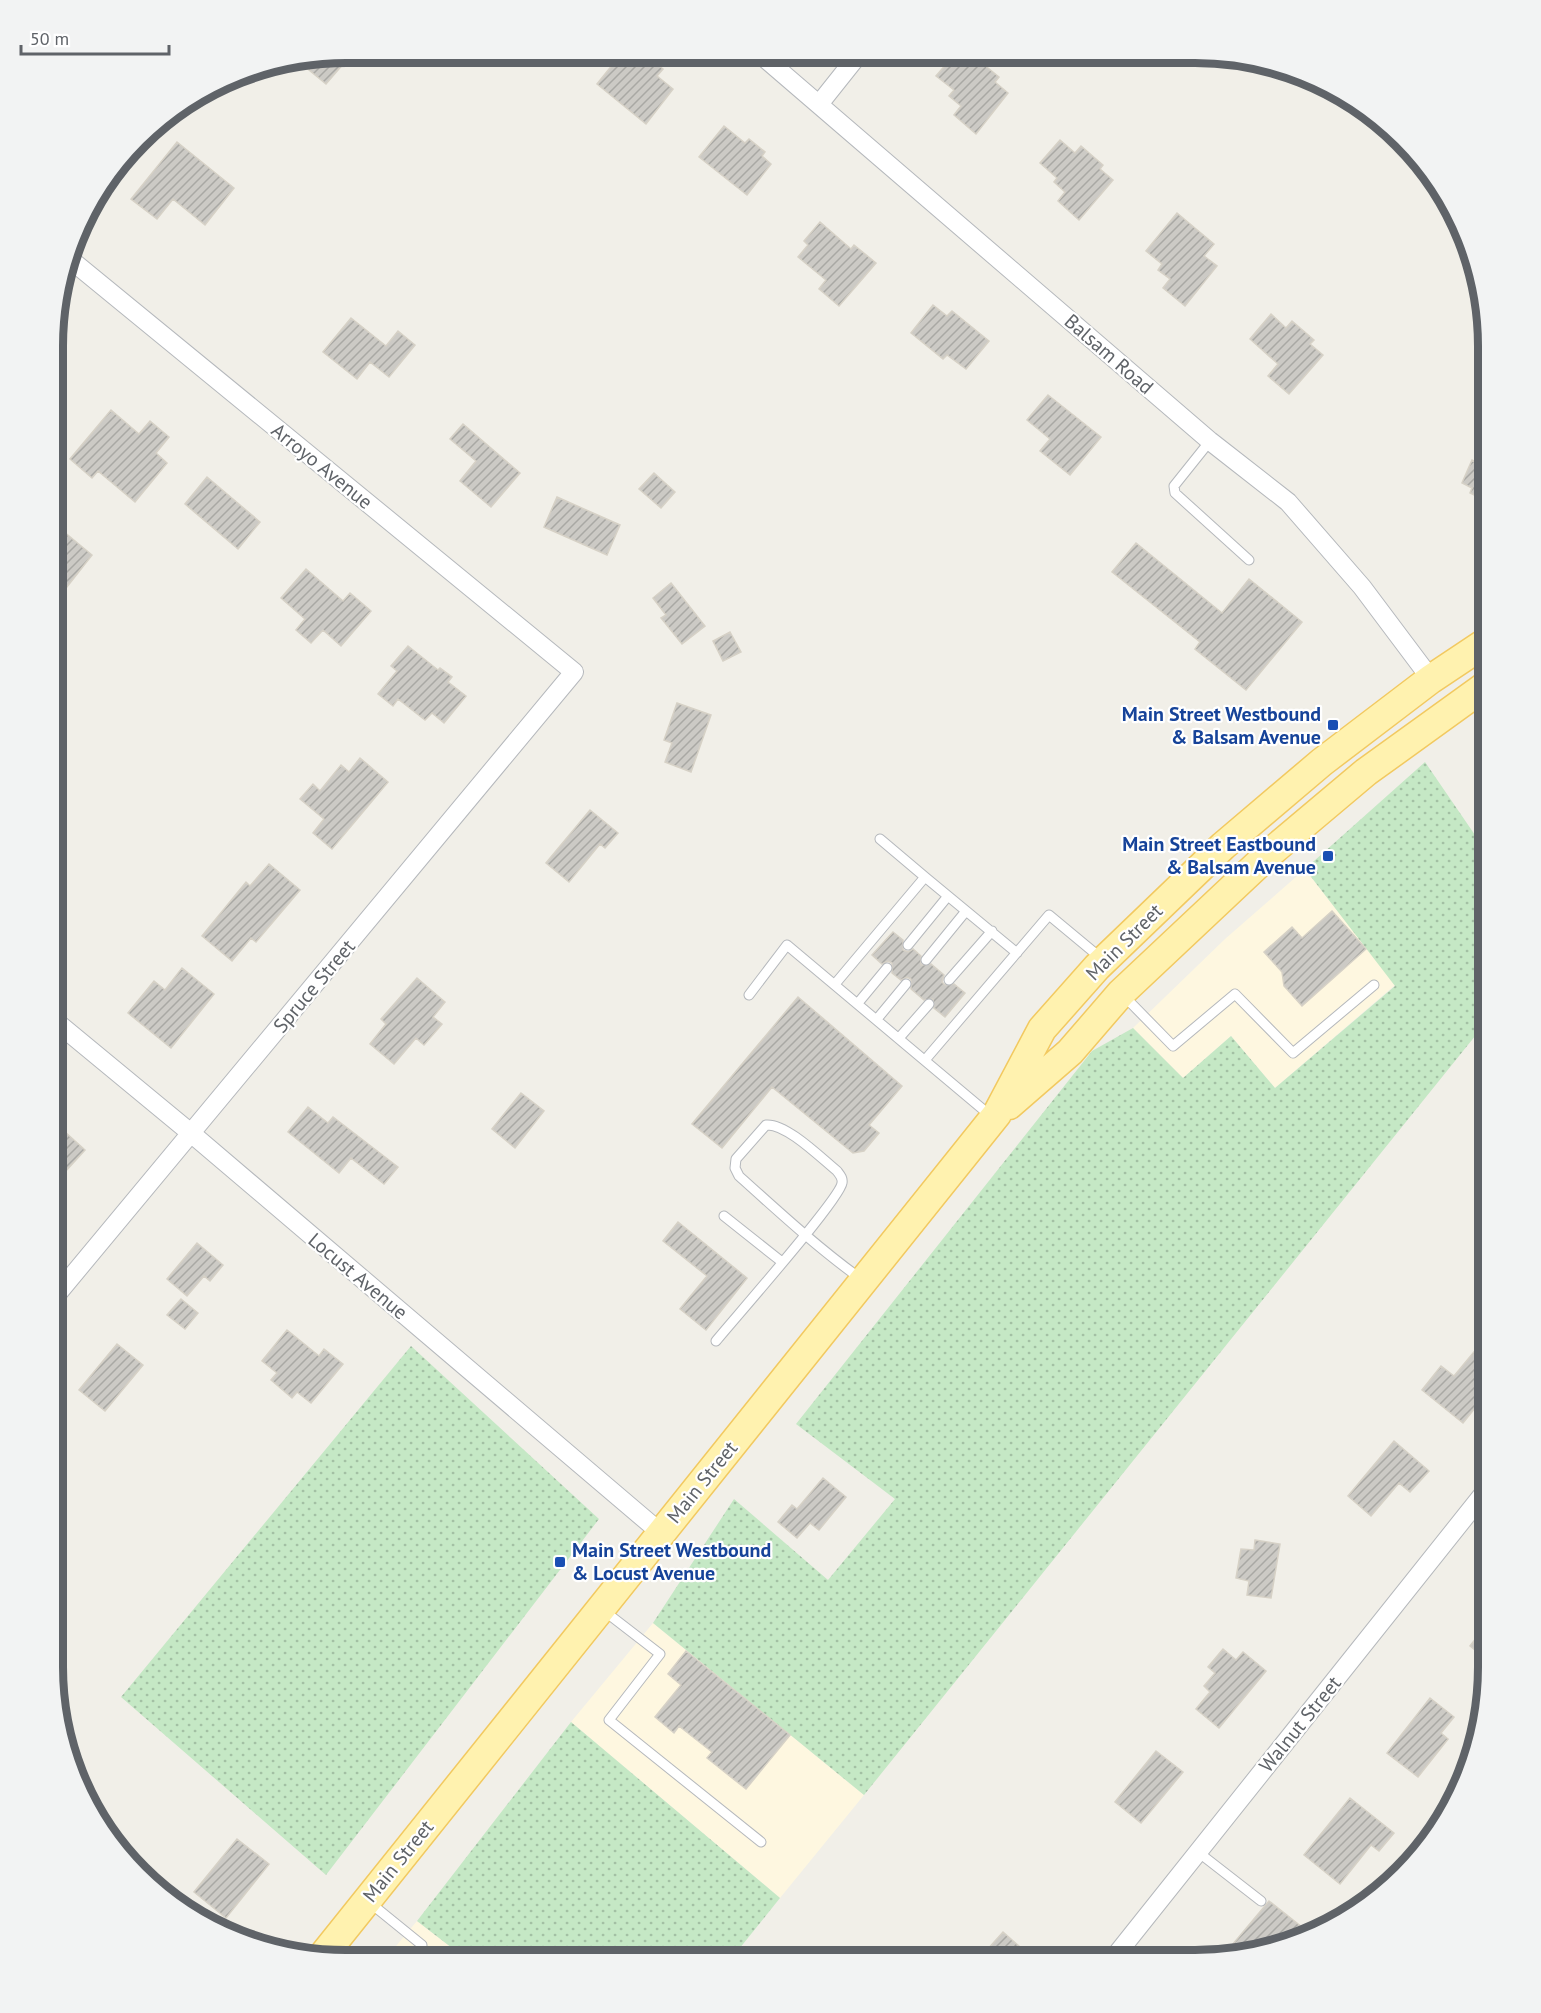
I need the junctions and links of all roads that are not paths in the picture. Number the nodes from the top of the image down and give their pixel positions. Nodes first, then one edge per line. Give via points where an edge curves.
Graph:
1 (771, 63) edge
2 (852, 63) edge
3 (820, 103) junction
4 (76, 264) edge
5 (1210, 441) junction
6 (1250, 560) dead end
7 (1478, 648) edge
8 (574, 672) joint
9 (1431, 679) junction
10 (1478, 691) edge
11 (880, 838) dead end
12 (1271, 852) junction
13 (925, 877) junction
14 (948, 896) junction
15 (966, 911) junction
16 (992, 931) junction
17 (908, 945) dead end
18 (1017, 952) junction
19 (926, 960) dead end
20 (1104, 960) junction
21 (887, 968) dead end
22 (949, 980) dead end
23 (835, 984) junction
24 (906, 984) dead end
25 (1374, 985) dead end
26 (1121, 993) junction
27 (748, 995) dead end
28 (858, 1003) junction
29 (929, 1004) dead end
30 (877, 1019) junction
31 (63, 1027) edge
32 (900, 1038) junction
33 (925, 1060) junction
34 (993, 1118) junction
35 (192, 1134) junction
36 (724, 1216) dead end
37 (805, 1234) junction
38 (782, 1262) junction
39 (863, 1281) junction
40 (63, 1287) edge
41 (716, 1341) dead end
42 (1478, 1501) edge
43 (661, 1533) junction
44 (601, 1608) junction
45 (761, 1842) dead end
46 (1198, 1852) junction
47 (367, 1900) junction
48 (1261, 1901) dead end
49 (328, 1949) edge
50 (422, 1950) edge
51 (1120, 1950) edge

1 - 3 street, Balsam Road
2 - 3 street
3 - 5 street, Balsam Road
4 - 8 street, Arroyo Avenue
5 - 6 lane via 1174,486 1175,493
5 - 9 street, Balsam Road via 1288,502 1362,587
7 - 9 main road, Main Street
8 - 35 street, Spruce Street
9 - 12 main road via 1417,710 1309,804
9 - 20 main road, Main Street via 1322,762 1223,846
10 - 12 main road, Main Street via 1366,772
11 - 13 lane
12 - 26 main road, Main Street
13 - 14 lane
13 - 23 lane
14 - 15 lane
14 - 17 lane
15 - 16 lane
15 - 19 lane
16 - 18 lane
16 - 22 lane
18 - 20 lane via 1049,915
18 - 33 lane
20 - 34 main road, Main Street via 1042,1029
21 - 28 lane
23 - 27 lane via 787,945
23 - 28 lane
24 - 30 lane
25 - 26 lane via 1293,1053 1235,994 1173,1046
26 - 34 main road, Main Street via 1070,1052
28 - 30 lane
29 - 32 lane
30 - 32 lane
31 - 35 street, Locust Avenue
32 - 33 lane
33 - 34 lane
34 - 39 main road, Main Street
35 - 40 street, Spruce Street
35 - 43 street, Locust Avenue
36 - 38 lane
37 - 37 lane via 739,1176 735,1168 736,1159 766,1125 774,1124 786,1131 841,1176 836,1196
37 - 38 lane
37 - 39 lane
38 - 41 lane
39 - 43 main road, Main Street
42 - 46 street, Walnut Street
43 - 44 main road, Main Street
44 - 45 lane via 660,1654 609,1720
44 - 47 main road, Main Street
46 - 48 lane
46 - 51 street, Walnut Street
47 - 49 main road, Main Street
47 - 50 lane via 422,1945

